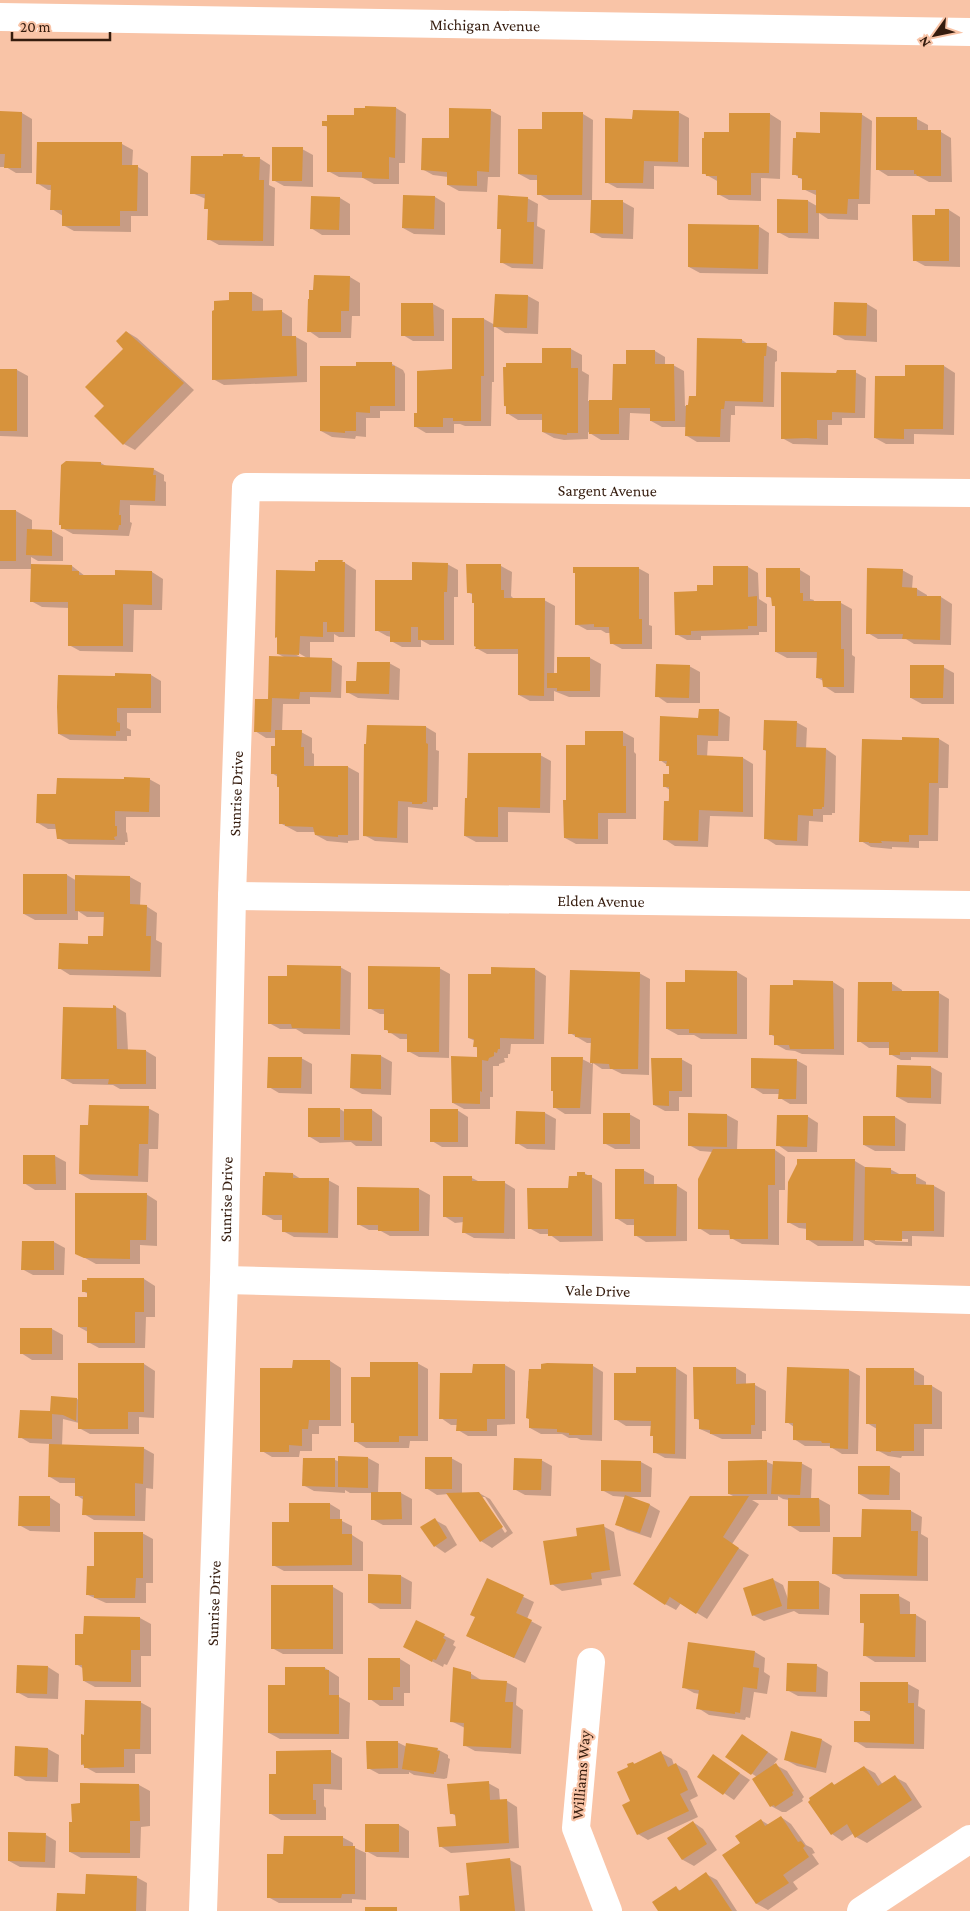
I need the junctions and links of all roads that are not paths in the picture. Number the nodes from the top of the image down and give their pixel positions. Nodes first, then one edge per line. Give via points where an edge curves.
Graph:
1 (0, 17) edge
2 (970, 32) edge
3 (246, 487) joint
4 (970, 493) edge
5 (232, 896) junction
6 (970, 905) edge
7 (224, 1280) junction
8 (970, 1300) edge
9 (591, 1662) dead end
10 (970, 1839) edge
11 (203, 1911) edge
12 (608, 1911) edge
13 (861, 1911) edge

1 - 2 street, Michigan Avenue
3 - 4 street, Sargent Avenue
3 - 5 street, Sunrise Drive
5 - 6 street, Elden Avenue
5 - 7 street, Sunrise Drive
7 - 8 street, Vale Drive
7 - 11 street, Sunrise Drive
9 - 12 street, Williams Way via 576,1828
10 - 13 street

